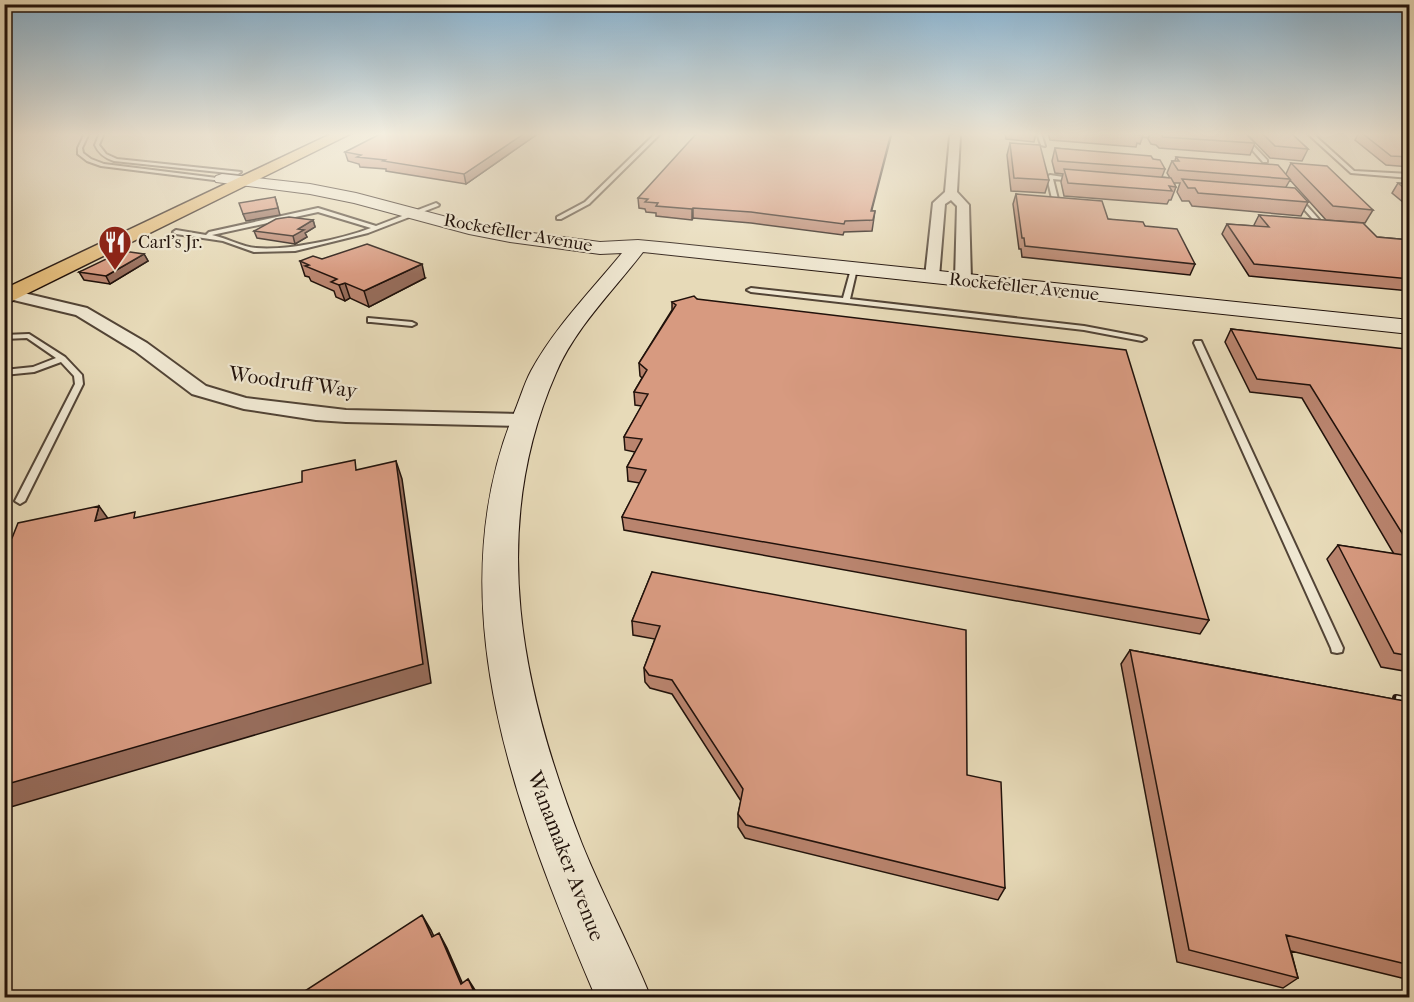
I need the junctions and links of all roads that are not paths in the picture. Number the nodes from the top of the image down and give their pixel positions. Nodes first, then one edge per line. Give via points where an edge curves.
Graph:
1 (235, 180) edge
2 (257, 180) edge
3 (274, 180) edge
4 (611, 180) edge
5 (952, 180) edge
6 (1051, 180) edge
7 (951, 194) junction
8 (1283, 196) edge
9 (1056, 202) edge
10 (436, 205) junction
11 (416, 213) junction
12 (559, 218) dead end
13 (1322, 226) edge
14 (378, 228) junction
15 (176, 232) dead end
16 (204, 236) junction
17 (638, 246) junction
18 (854, 269) junction
19 (932, 277) junction
20 (963, 280) junction
21 (751, 290) dead end
22 (7, 291) edge
23 (846, 301) junction
24 (371, 320) dead end
25 (412, 324) dead end
26 (1410, 327) edge
27 (4, 338) edge
28 (1142, 339) dead end
29 (1198, 343) dead end
30 (62, 359) junction
31 (4, 374) edge
32 (523, 420) junction
33 (20, 501) dead end
34 (1337, 648) dead end
35 (624, 998) edge

1 - 22 main road
2 - 11 street, Rockefeller Avenue
3 - 10 street, Rockefeller Avenue via 360,187
4 - 12 lane via 587,203
5 - 7 street
6 - 9 lane
7 - 19 street via 939,203
7 - 20 street via 963,206
8 - 13 lane via 1295,196
10 - 11 lane
10 - 17 street, Rockefeller Avenue
11 - 14 lane
11 - 17 street, Rockefeller Avenue via 476,230 532,239 600,248
14 - 16 lane via 295,249 254,250
14 - 16 lane via 318,210
15 - 16 lane
17 - 18 street, Rockefeller Avenue
17 - 32 street, Wanamaker Avenue via 566,337 544,372
18 - 19 street, Rockefeller Avenue
18 - 23 lane
19 - 20 street, Rockefeller Avenue
20 - 26 street, Rockefeller Avenue
21 - 23 lane
22 - 32 street, Woodruff Way via 81,311 141,347 199,390 244,403 336,416
23 - 28 lane via 1084,328
24 - 25 lane
27 - 30 lane via 29,336
29 - 34 lane
30 - 31 lane
30 - 33 lane via 78,375 79,384
32 - 35 street, Wanamaker Avenue via 504,502 500,562 502,621 512,690 540,797 579,899

